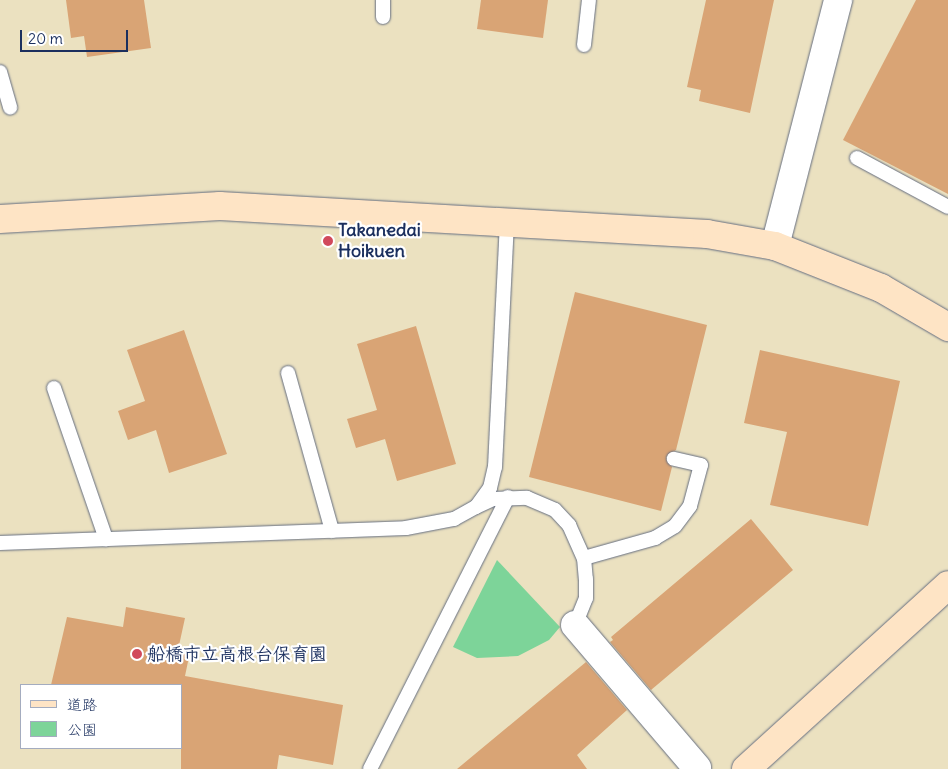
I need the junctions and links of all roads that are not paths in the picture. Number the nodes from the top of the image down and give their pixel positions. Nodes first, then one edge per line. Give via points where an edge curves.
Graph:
1 (383, 0) edge
2 (589, 0) edge
3 (838, 0) edge
4 (383, 17) dead end
5 (584, 45) dead end
6 (0, 72) edge
7 (10, 108) dead end
8 (857, 158) dead end
9 (948, 207) edge
10 (0, 219) edge
11 (507, 224) junction
12 (775, 246) junction
13 (948, 327) edge
14 (288, 373) dead end
15 (54, 388) dead end
16 (674, 459) dead end
17 (508, 497) junction
18 (476, 507) junction
19 (332, 531) junction
20 (106, 540) junction
21 (0, 543) edge
22 (584, 558) junction
23 (948, 585) edge
24 (575, 626) joint
25 (698, 768) dead end
26 (370, 769) edge
27 (746, 769) edge

1 - 4 lane
2 - 5 lane
3 - 12 street
6 - 7 lane
8 - 9 lane
10 - 11 street via 220,206
11 - 12 street via 707,234
11 - 18 lane via 495,467 490,488
12 - 13 street via 882,288
14 - 19 lane
15 - 20 lane
16 - 22 lane via 701,465 690,506 675,526 654,538
17 - 18 lane via 493,499
17 - 22 lane via 526,498 555,510 578,539
17 - 26 lane
18 - 19 lane via 454,519 434,524
19 - 20 lane
20 - 21 lane
22 - 24 lane via 586,598
23 - 27 street
24 - 25 street

